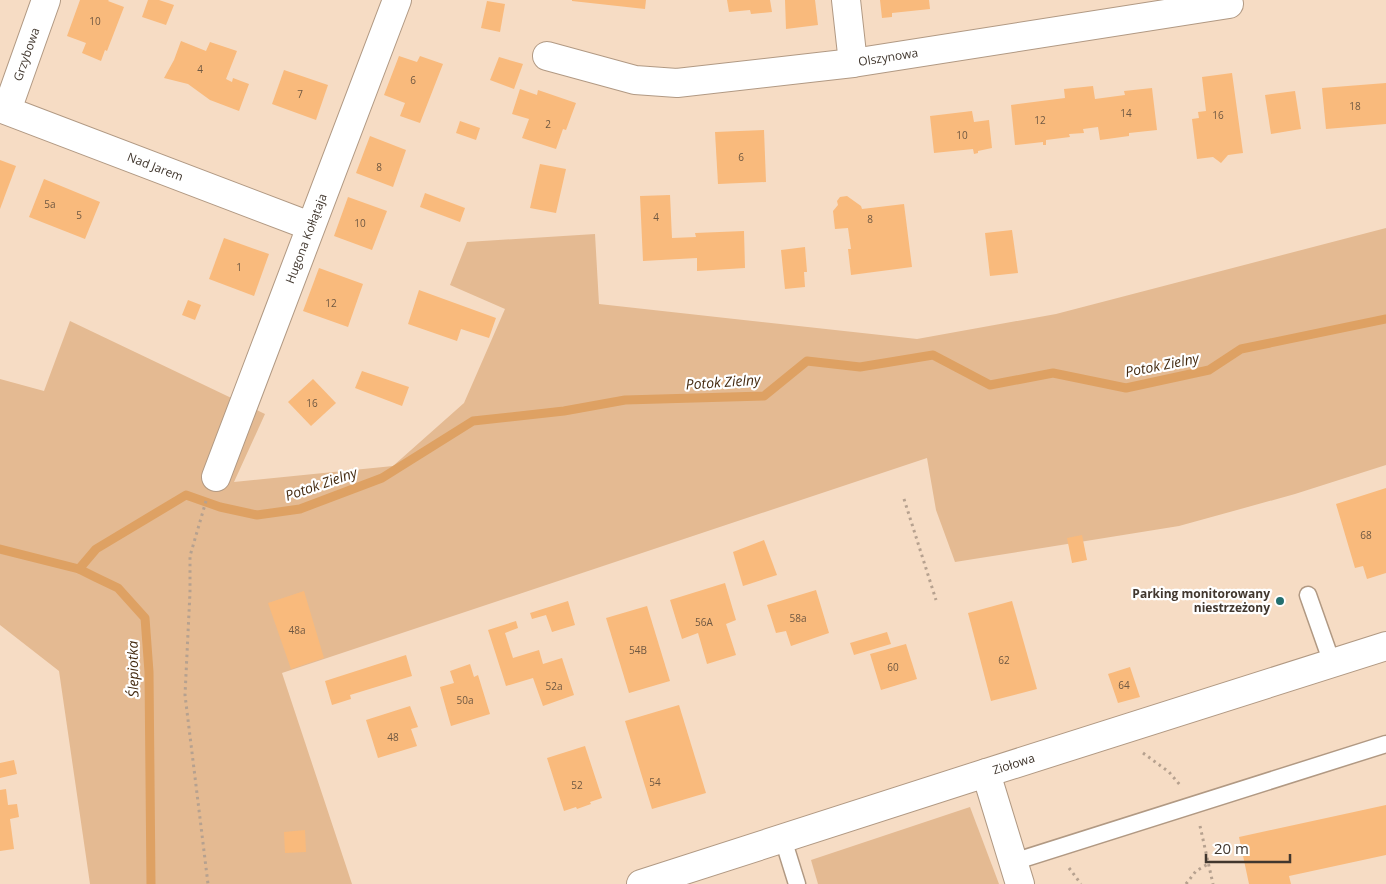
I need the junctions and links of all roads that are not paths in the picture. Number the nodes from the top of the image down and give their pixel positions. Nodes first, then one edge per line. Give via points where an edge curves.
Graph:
1 (46, 0) edge
2 (397, 0) edge
3 (846, 0) edge
4 (1230, 4) dead end
5 (547, 56) dead end
6 (853, 63) junction
7 (3, 109) edge
8 (310, 226) junction
9 (212, 487) road end
10 (1308, 595) dead end
11 (1386, 646) edge
12 (1332, 663) junction
13 (1386, 744) edge
14 (986, 773) junction
15 (783, 839) junction
16 (1017, 873) edge
17 (641, 884) edge
18 (796, 884) edge

1 - 7 street, Grzybowa
2 - 8 street, Hugona Kołłątaja
3 - 6 street
4 - 6 street, Olszynowa
5 - 6 street, Olszynowa via 635,80 677,83
7 - 8 street, Nad Jarem
8 - 9 street, Hugona Kołłątaja
10 - 12 lane
11 - 12 street, Ziołowa
12 - 14 street, Ziołowa
13 - 16 lane via 1195,804
14 - 15 street, Ziołowa
14 - 16 street
15 - 17 street, Ziołowa
15 - 18 lane

